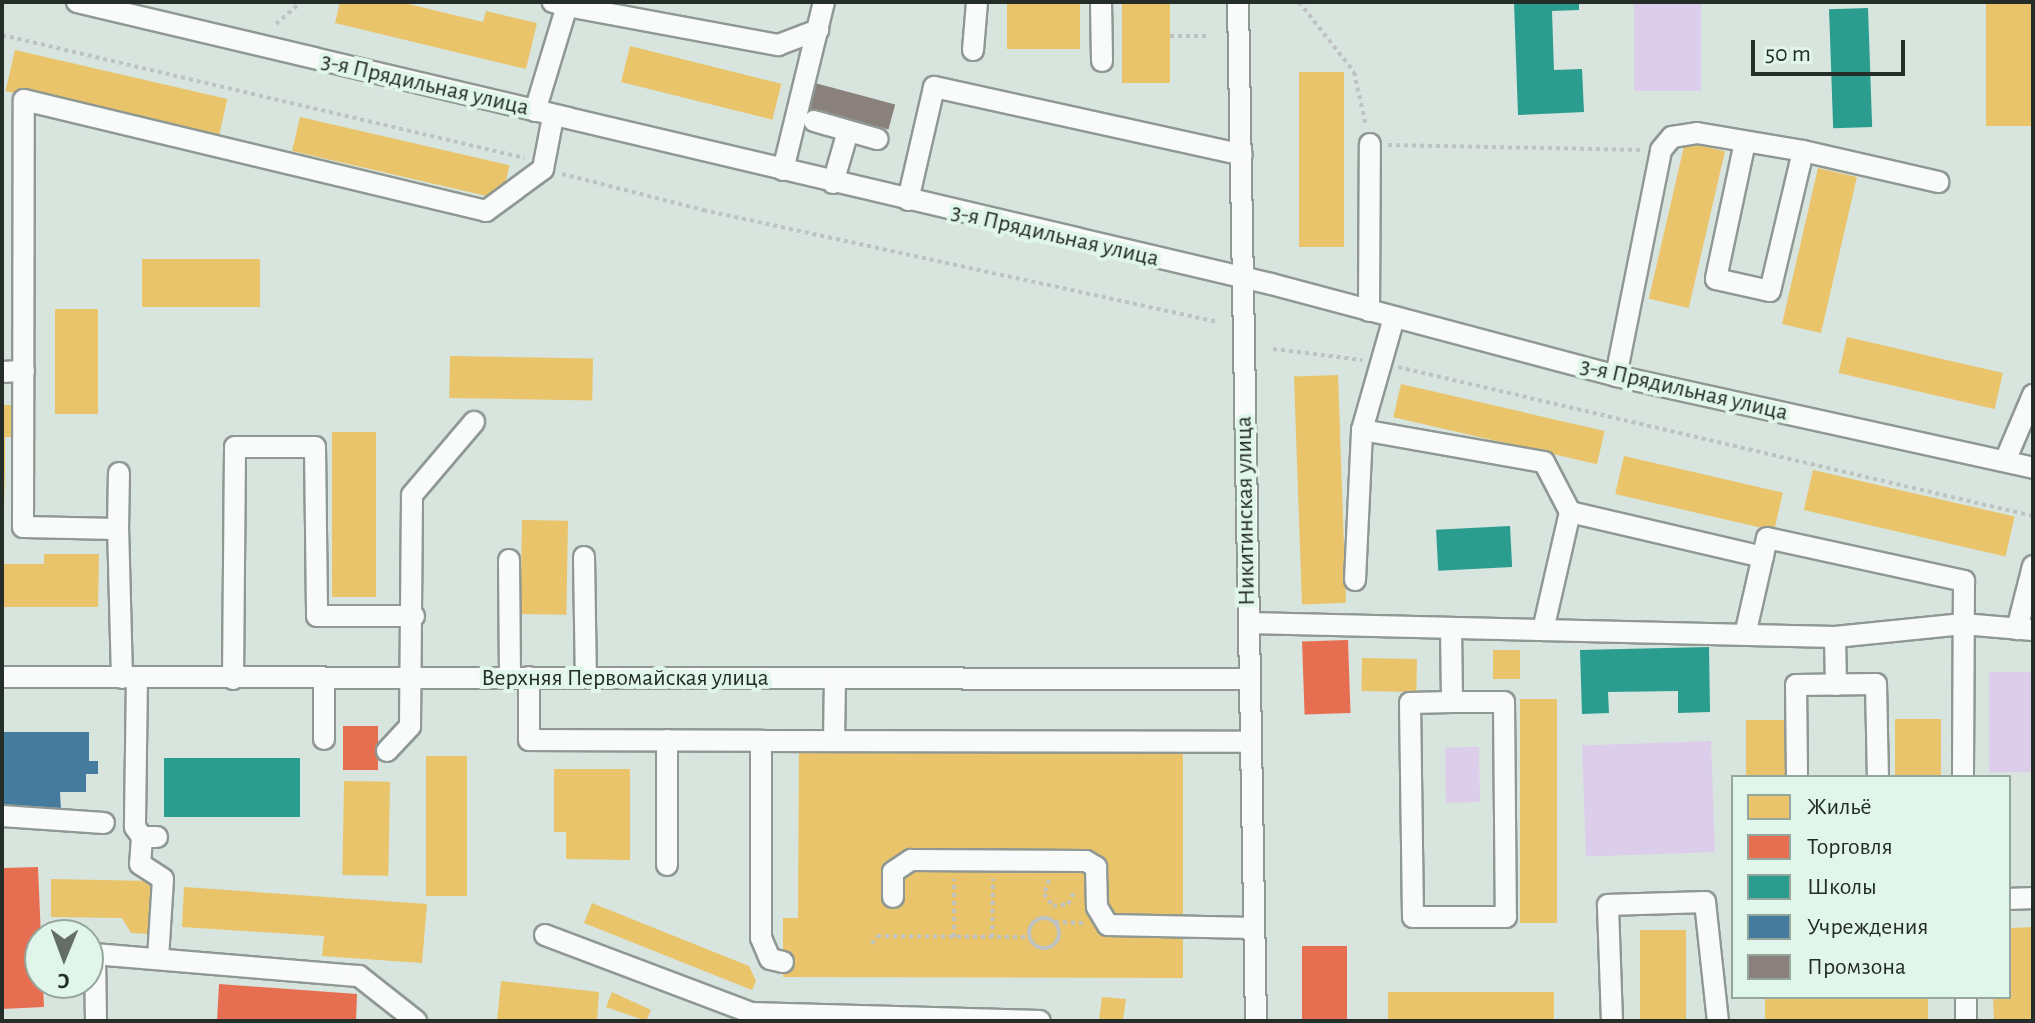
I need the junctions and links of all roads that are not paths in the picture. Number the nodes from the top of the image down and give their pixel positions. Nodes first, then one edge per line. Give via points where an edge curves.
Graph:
1 (77, 2) edge
2 (824, 2) edge
3 (977, 2) edge
4 (1101, 2) edge
5 (1238, 2) edge
6 (560, 4) edge
7 (818, 30) junction
8 (973, 50) dead end
9 (1102, 61) dead end
10 (544, 114) junction
11 (814, 121) dead end
12 (848, 131) junction
13 (877, 139) dead end
14 (1745, 142) junction
15 (1370, 144) road end
16 (1803, 151) junction
17 (1242, 155) junction
18 (783, 170) junction
19 (1938, 182) dead end
20 (833, 183) junction
21 (908, 200) junction
22 (1241, 280) junction
23 (1369, 311) junction
24 (1394, 318) junction
25 (24, 371) junction
26 (2, 372) edge
27 (1616, 376) junction
28 (2033, 395) edge
29 (474, 422) dead end
30 (1362, 430) junction
31 (2005, 461) junction
32 (2033, 468) edge
33 (119, 473) dead end
34 (1570, 512) junction
35 (118, 529) junction
36 (584, 557) dead end
37 (1763, 557) junction
38 (509, 560) dead end
39 (2033, 566) edge
40 (1355, 580) dead end
41 (414, 616) junction
42 (1249, 623) junction
43 (1963, 624) junction
44 (1451, 628) junction
45 (1543, 630) junction
46 (2025, 630) edge
47 (1745, 635) junction
48 (1835, 637) junction
49 (2, 677) edge
50 (520, 677) junction
51 (129, 678) junction
52 (413, 678) junction
53 (586, 678) junction
54 (233, 679) junction
55 (324, 679) junction
56 (1249, 679) junction
57 (835, 680) junction
58 (1836, 685) junction
59 (1452, 702) junction
60 (324, 739) dead end
61 (667, 740) junction
62 (761, 741) junction
63 (834, 741) junction
64 (1251, 742) junction
65 (387, 751) dead end
66 (1797, 775) edge
67 (1878, 775) edge
68 (1963, 775) edge
69 (2, 816) edge
70 (104, 823) dead end
71 (667, 865) dead end
72 (893, 897) dead end
73 (2033, 898) edge
74 (2011, 899) edge
75 (1254, 928) junction
76 (545, 935) dead end
77 (158, 959) junction
78 (783, 962) dead end
79 (1966, 999) edge
80 (891, 1018) edge
81 (96, 1021) edge
82 (416, 1021) edge
83 (1040, 1021) edge
84 (1256, 1021) edge
85 (1612, 1021) edge
86 (1718, 1021) edge
87 (1966, 1021) edge

1 - 10 street, 3-я Прядильная улица
2 - 7 street
3 - 8 street
4 - 9 street
5 - 17 street, Никитинская улица
6 - 7 street via 778,45
6 - 10 street
7 - 18 street
10 - 18 street, 3-я Прядильная улица
10 - 25 street via 543,169 486,211 24,100
11 - 12 street
12 - 13 street
12 - 20 street
14 - 16 street
14 - 16 street via 1716,279 1770,291
14 - 27 street via 1697,133 1672,137 1661,150
15 - 23 street
16 - 19 street
17 - 21 street via 934,87
17 - 22 street, Никитинская улица
18 - 20 street, 3-я Прядильная улица
20 - 21 street, 3-я Прядильная улица
21 - 22 street, 3-я Прядильная улица
22 - 23 street, 3-я Прядильная улица
22 - 42 street, Никитинская улица
23 - 24 street, 3-я Прядильная улица
24 - 27 street, 3-я Прядильная улица
24 - 30 street
25 - 26 street
25 - 35 street via 23,527
27 - 31 street, 3-я Прядильная улица
28 - 31 street
29 - 41 street via 412,495
30 - 34 street via 1544,462
30 - 40 street
31 - 32 street, 3-я Прядильная улица
33 - 35 street
34 - 37 street
34 - 45 street
35 - 51 street
36 - 53 street
37 - 43 street via 1767,538 1964,581
37 - 47 street
38 - 50 street
39 - 46 street
41 - 52 street
41 - 54 street via 317,616 315,447 235,447
42 - 44 street
42 - 56 street, Никитинская улица
43 - 46 street
43 - 48 street
43 - 68 street
44 - 45 street
44 - 59 street
45 - 47 street
47 - 48 street
48 - 58 street
49 - 51 street, Верхняя Первомайская улица
50 - 52 street, Верхняя Первомайская улица
50 - 53 street, Верхняя Первомайская улица
50 - 61 street via 529,740
51 - 54 street, Верхняя Первомайская улица
51 - 77 street via 135,827 149,837 140,864 163,879
52 - 55 street, Верхняя Первомайская улица
52 - 65 street via 410,726
53 - 57 street, Верхняя Первомайская улица
54 - 55 street, Верхняя Первомайская улица
55 - 60 street
56 - 57 street, Верхняя Первомайская улица
56 - 64 street, Никитинская улица
57 - 63 street
58 - 66 street via 1796,685
58 - 67 street via 1876,684
59 - 59 street via 1504,702 1506,917 1413,917 1410,703
61 - 62 street
61 - 71 street
62 - 63 street
62 - 78 street via 761,938 770,959
63 - 64 street
64 - 75 street, Никитинская улица
69 - 70 street
72 - 75 street via 893,872 904,862 1081,861 1096,867 1097,907 1104,923
73 - 74 street
75 - 84 street, Никитинская улица
76 - 80 street via 751,1013
77 - 81 street via 95,954
77 - 82 street via 359,976
79 - 87 street
80 - 83 street
85 - 86 street via 1608,905 1705,902

